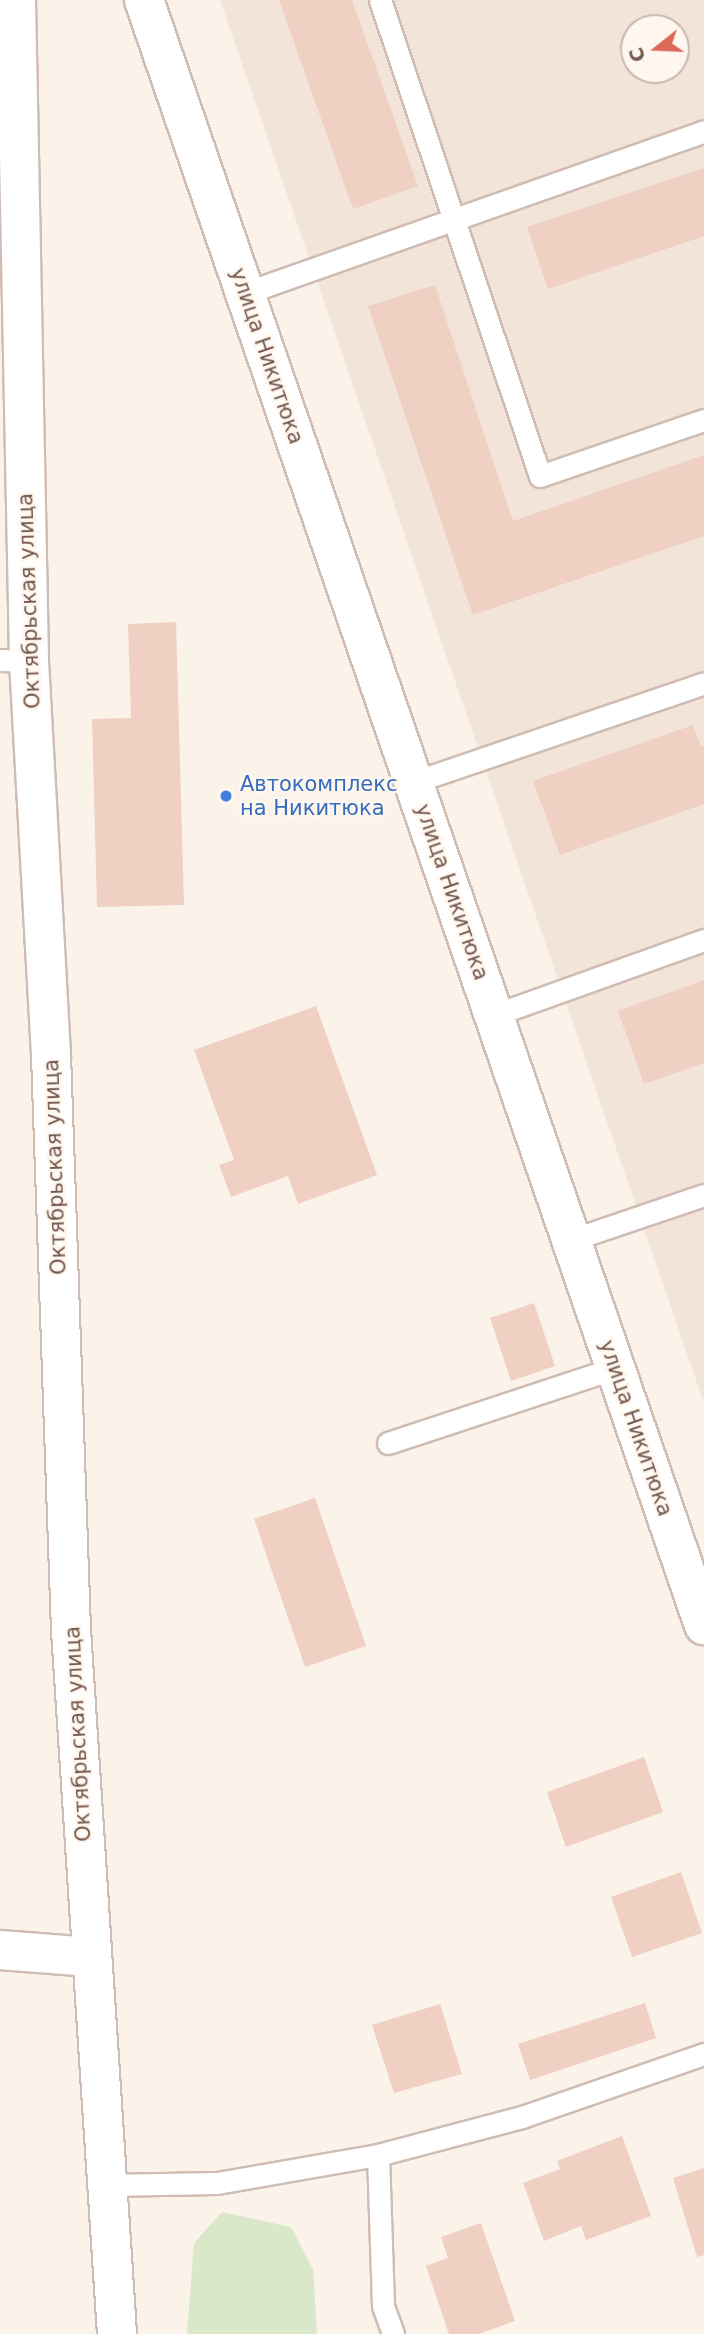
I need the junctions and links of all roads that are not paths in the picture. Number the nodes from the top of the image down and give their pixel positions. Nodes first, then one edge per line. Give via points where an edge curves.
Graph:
1 (16, 0) edge
2 (144, 0) edge
3 (380, 0) edge
4 (704, 131) edge
5 (454, 219) junction
6 (245, 293) junction
7 (704, 420) edge
8 (15, 660) edge
9 (704, 682) edge
10 (414, 782) junction
11 (704, 940) edge
12 (494, 1015) junction
13 (704, 1195) edge
14 (571, 1240) junction
15 (615, 1368) junction
16 (388, 1443) dead end
17 (704, 1625) edge
18 (0, 1950) edge
19 (92, 1957) junction
20 (704, 2054) edge
21 (378, 2155) junction
22 (106, 2185) junction
23 (117, 2334) edge
24 (393, 2334) edge

1 - 8 street, Октябрьская улица
2 - 6 street, улица Никитюка
3 - 5 lane
4 - 5 lane
5 - 6 lane
5 - 7 lane via 540,476
6 - 10 street, улица Никитюка
8 - 19 street, Октябрьская улица via 51,1055 71,1630
9 - 10 lane
10 - 12 street, улица Никитюка
11 - 12 lane
12 - 14 street, улица Никитюка
13 - 14 lane
14 - 15 street, улица Никитюка
15 - 16 lane
15 - 17 street, улица Никитюка
18 - 19 street
19 - 22 street, Октябрьская улица
20 - 21 lane via 522,2117
21 - 22 lane via 217,2183
21 - 24 lane via 383,2306
22 - 23 street, Октябрьская улица

